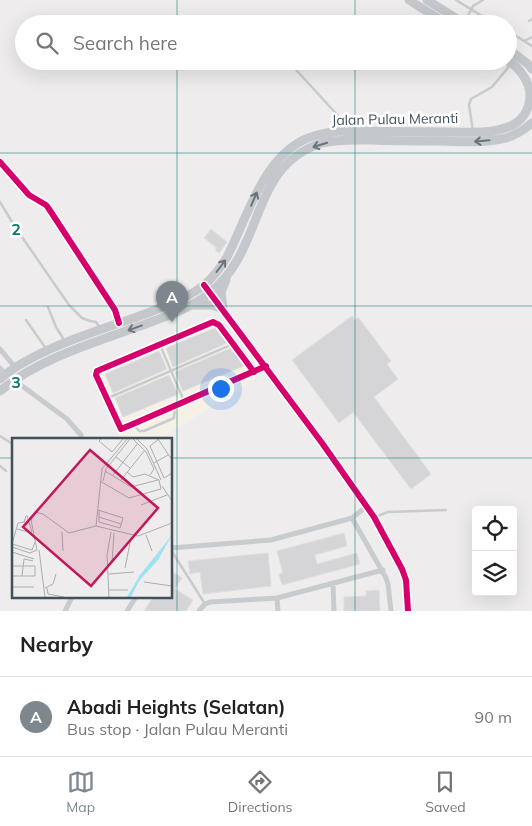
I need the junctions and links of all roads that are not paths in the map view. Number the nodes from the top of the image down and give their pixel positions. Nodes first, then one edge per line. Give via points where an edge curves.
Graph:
1 (409, 0) edge
2 (426, 0) edge
3 (456, 0) edge
4 (483, 0) edge
5 (470, 9) junction
6 (433, 15) edge
7 (451, 15) edge
8 (467, 15) edge
9 (480, 15) edge
10 (517, 36) edge
11 (532, 36) edge
12 (524, 40) junction
13 (532, 46) edge
14 (517, 56) edge
15 (532, 69) edge
16 (297, 70) edge
17 (504, 70) edge
18 (517, 70) edge
19 (532, 123) edge
20 (339, 131) junction
21 (473, 132) junction
22 (0, 162) edge
23 (0, 202) edge
24 (229, 275) junction
25 (204, 285) junction
26 (210, 293) junction
27 (48, 307) dead end
28 (186, 307) junction
29 (223, 309) junction
30 (26, 320) dead end
31 (119, 323) junction
32 (100, 330) junction
33 (67, 343) junction
34 (160, 344) junction
35 (233, 344) junction
36 (0, 349) edge
37 (48, 351) junction
38 (266, 366) junction
39 (15, 368) junction
40 (171, 371) junction
41 (254, 372) junction
42 (2, 374) edge
43 (14, 380) junction
44 (0, 391) edge
45 (106, 398) junction
46 (184, 402) junction
47 (175, 406) junction
48 (133, 424) junction
49 (81, 435) dead end
50 (0, 436) edge
51 (12, 444) edge
52 (0, 466) edge
53 (6, 471) dead end
54 (366, 507) junction
55 (446, 510) dead end
56 (374, 517) junction
57 (352, 518) junction
58 (172, 549) edge
59 (172, 551) edge
60 (383, 570) junction
61 (333, 584) junction
62 (72, 598) edge
63 (135, 598) edge
64 (277, 598) junction
65 (205, 604) junction
66 (65, 611) edge
67 (127, 611) edge
68 (199, 611) edge
69 (278, 611) edge
70 (334, 611) edge
71 (390, 611) edge
72 (408, 611) edge

1 - 6 main road
2 - 7 main road
3 - 5 lane
4 - 5 lane
5 - 8 lane
5 - 9 lane
10 - 12 lane
11 - 12 lane
12 - 13 lane
14 - 15 main road
16 - 20 lane via 330,109 340,116
17 - 21 lane via 492,86 469,102
18 - 21 main road, Jalan Pulau Meranti via 527,82 530,92 526,113 509,127
19 -> 24 main road, Jalan Pulau Meranti via 515,134 494,140 342,140 303,150 277,174
20 - 21 main road, Jalan Pulau Meranti
25 -> 20 main road, Jalan Pulau Meranti via 228,257 259,189 283,154 299,142
22 - 31 street via 29,195 50,209 111,304
23 - 32 lane via 69,305 82,318 96,322
24 - 26 main road, Jalan Pulau Meranti
24 - 29 main road via 221,292
25 - 26 street
25 - 31 main road, Jalan Pulau Meranti via 161,309
26 - 28 main road, Jalan Pulau Meranti
26 - 29 street
27 - 33 lane
28 - 29 main road via 202,304
28 -> 43 main road, Jalan Pulau Meranti via 54,359
29 - 38 street
30 - 37 lane
31 - 32 main road, Jalan Pulau Meranti
32 - 33 main road, Jalan Pulau Meranti
33 - 37 main road, Jalan Pulau Meranti
34 - 35 street via 213,322
34 - 40 lane
34 - 45 street via 96,373
35 - 40 lane
35 - 41 street
36 - 39 street
37 - 39 main road, Jalan Pulau Meranti
38 - 41 street
38 - 54 street
39 - 42 main road, Jalan Pulau Meranti
40 - 45 lane
40 - 46 lane
41 - 46 street
43 - 44 main road, Jalan Pulau Meranti
43 - 49 street via 67,419
45 - 48 street via 121,429
46 - 47 street
47 - 48 street
47 - 48 lane via 174,418 144,432
50 - 51 lane
52 - 53 lane
54 - 56 street
54 - 57 street
55 - 56 lane via 388,512
56 - 72 street via 406,580
57 - 58 street via 271,540
57 - 60 street
59 - 65 lane
60 - 61 street
60 - 71 street via 388,584
61 - 64 street
61 - 70 street
62 - 66 street
63 - 67 street
64 - 65 street
64 - 69 street
65 - 68 street

